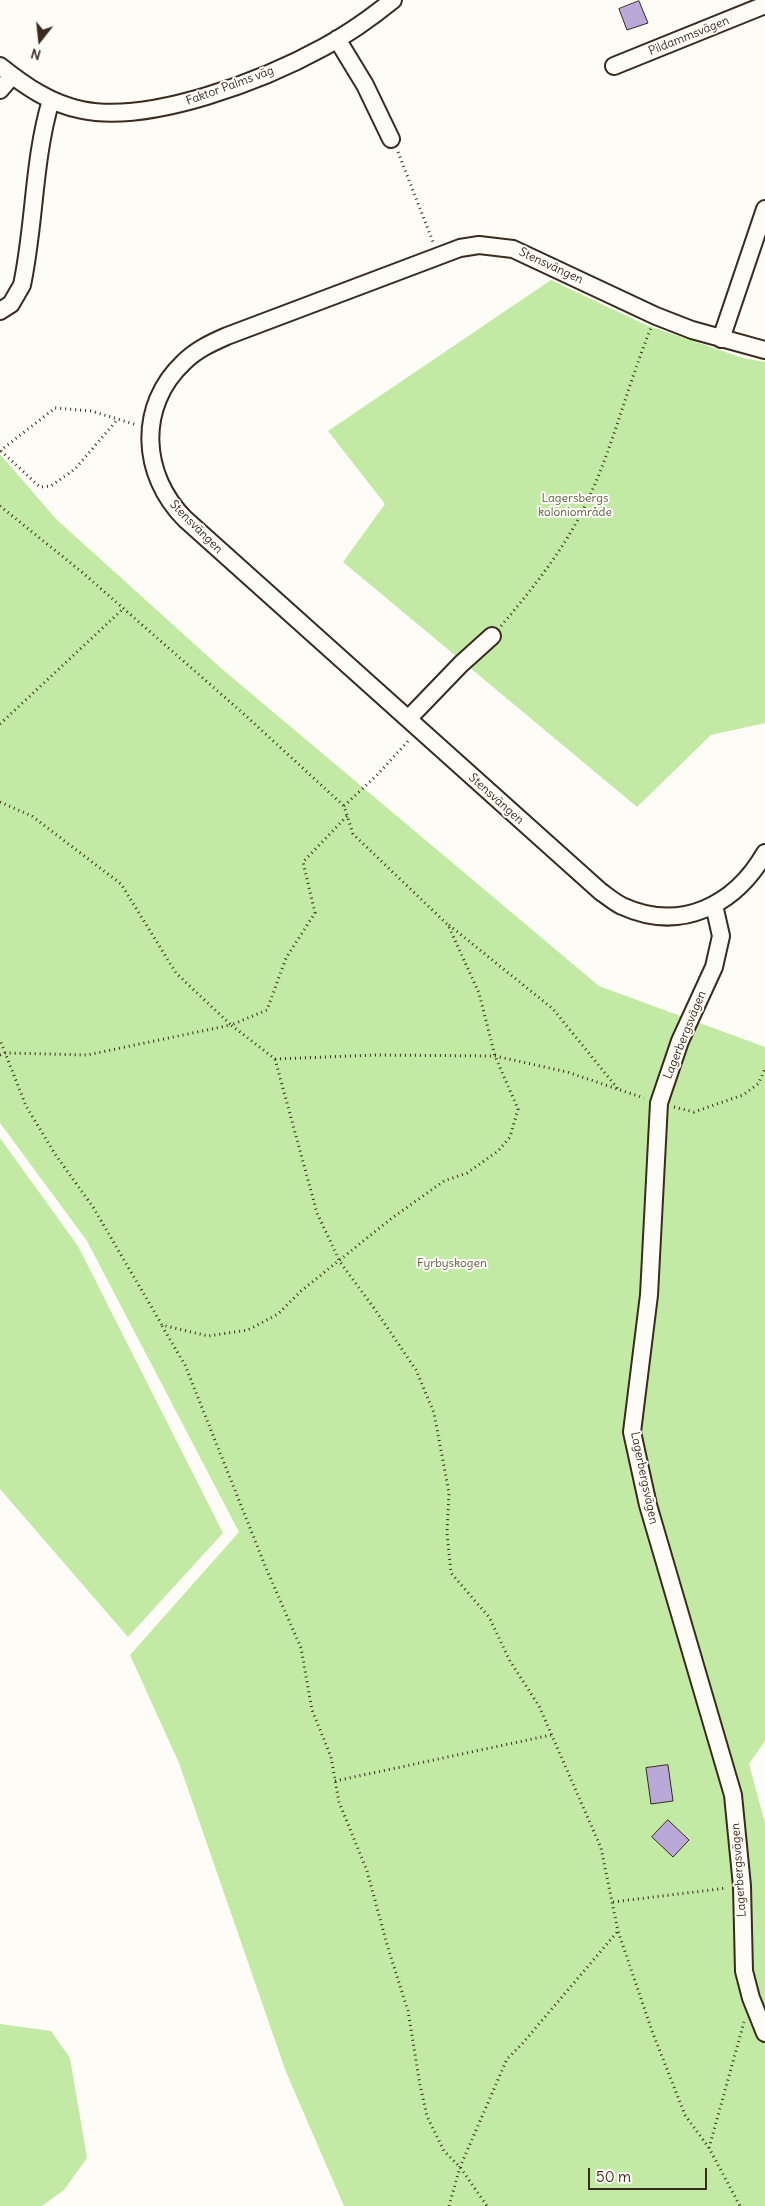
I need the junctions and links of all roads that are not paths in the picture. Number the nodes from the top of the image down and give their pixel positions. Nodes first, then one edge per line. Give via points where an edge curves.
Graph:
1 (393, 0) edge
2 (765, 5) edge
3 (337, 39) junction
4 (614, 66) dead end
5 (6, 71) edge
6 (0, 90) edge
7 (51, 100) junction
8 (391, 139) road end
9 (765, 209) edge
10 (0, 311) edge
11 (721, 339) junction
12 (765, 350) edge
13 (492, 636) road end
14 (413, 724) junction
15 (765, 853) edge
16 (714, 905) junction
17 (765, 2033) edge

1 - 3 street, Faktor Palms väg
2 - 4 street, Pildammsvägen
3 - 7 street, Faktor Palms väg via 247,82 163,109 103,113
3 - 8 street via 365,85
5 - 6 street, Faktor Palms väg
5 - 7 street, Faktor Palms väg
7 - 10 street via 40,150 22,285 11,304
9 - 11 street
11 - 12 street, Stensvängen
11 - 14 street, Stensvängen via 656,316 513,249 479,245 460,248 227,336 183,362 164,388 150,429 156,478 174,508
13 - 14 street via 461,664
14 - 16 street, Stensvängen via 594,886 622,905 648,913 678,915
15 - 16 street via 746,881
16 - 17 street, Lagerbergsvägen via 721,936 714,967 680,1041 659,1103 649,1296 632,1432 648,1505 732,1794 742,1886 744,1971 750,1998

